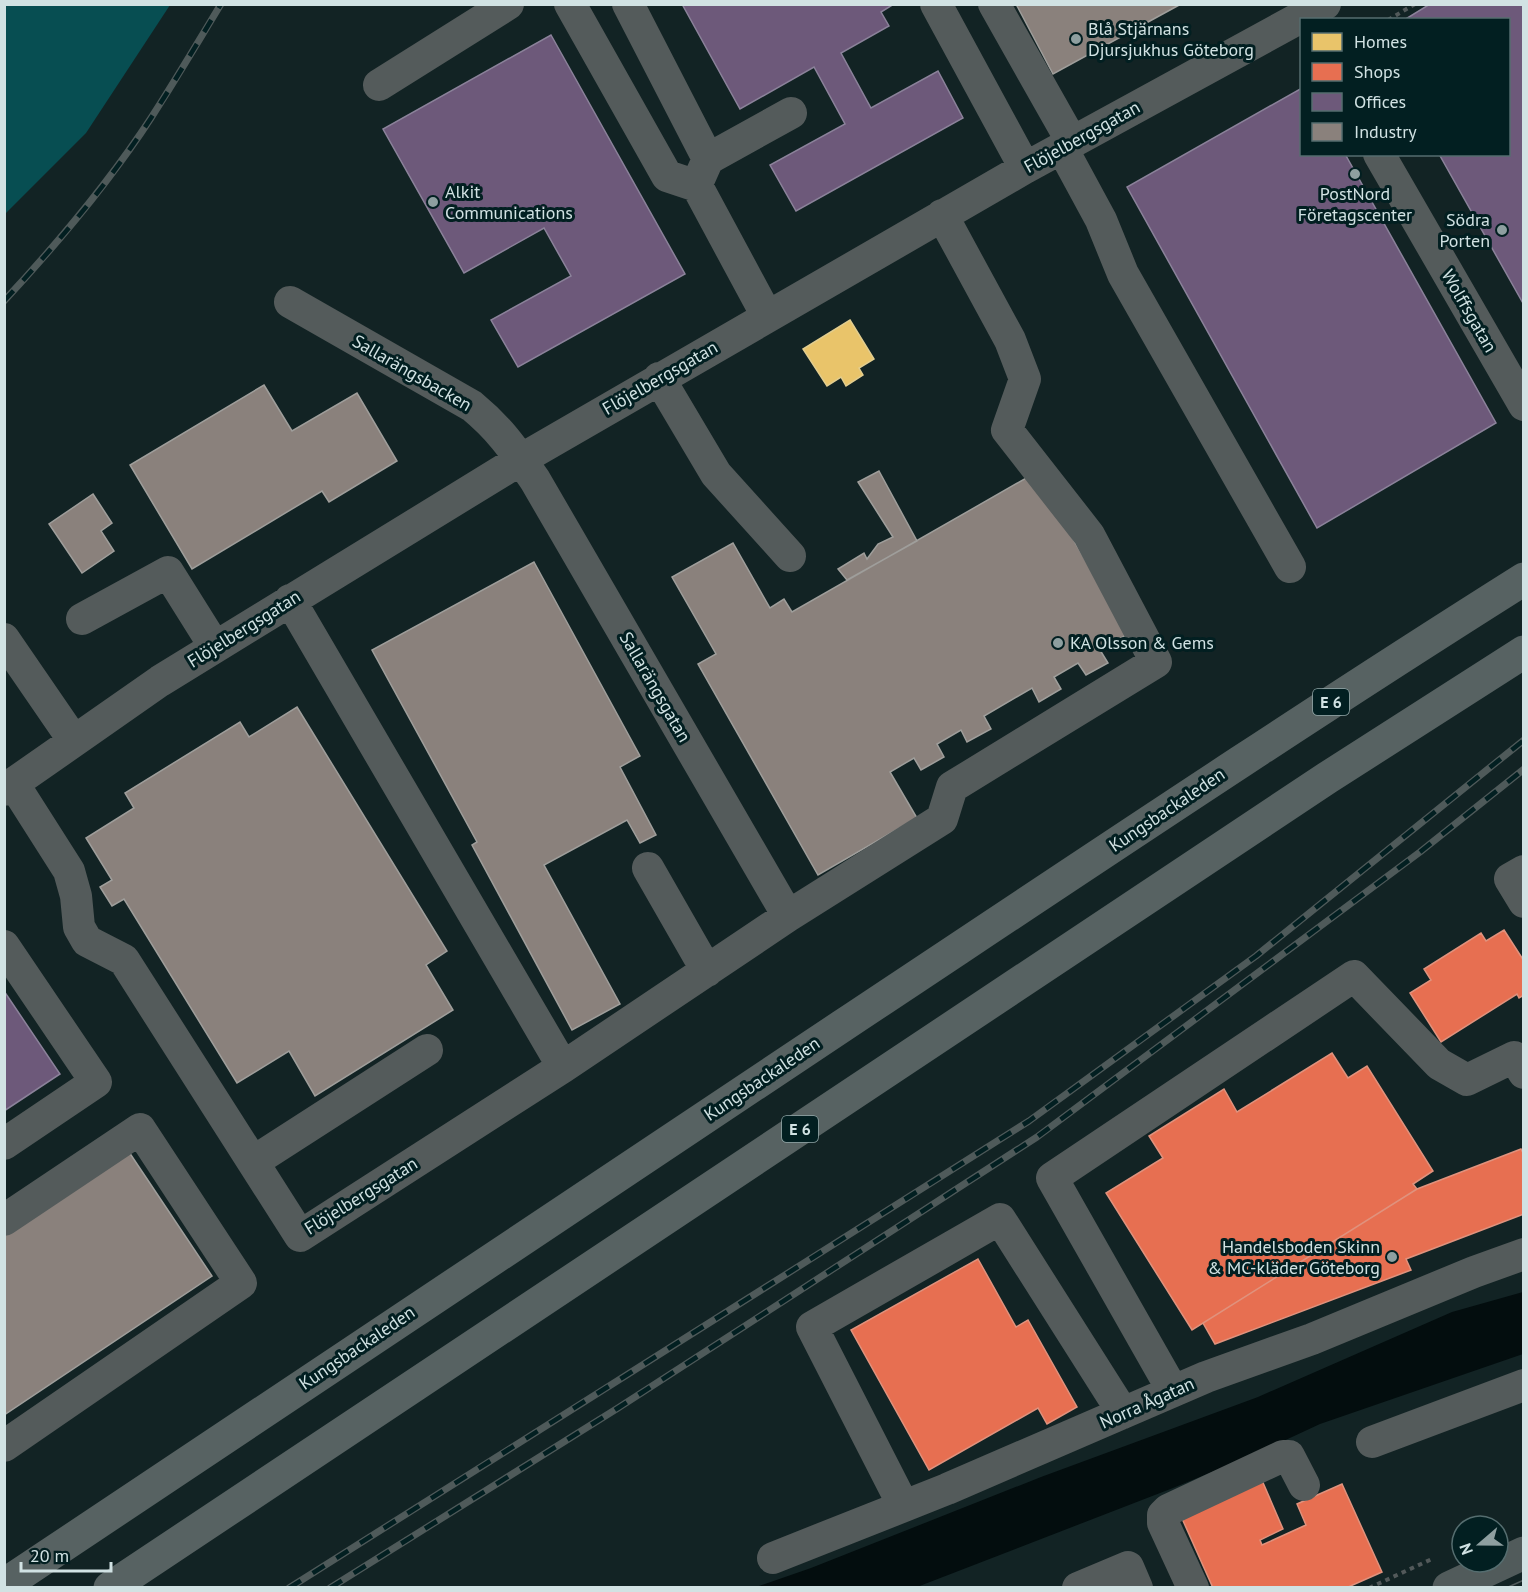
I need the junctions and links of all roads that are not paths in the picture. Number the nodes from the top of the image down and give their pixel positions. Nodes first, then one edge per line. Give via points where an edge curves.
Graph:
1 (508, 4) edge
2 (570, 4) edge
3 (628, 4) edge
4 (936, 4) edge
5 (994, 4) edge
6 (1305, 12) edge
7 (379, 85) dead end
8 (791, 113) dead end
9 (1067, 145) junction
10 (1380, 156) edge
11 (1025, 168) junction
12 (702, 172) junction
13 (942, 215) junction
14 (290, 302) dead end
15 (767, 315) junction
16 (659, 378) junction
17 (1524, 405) edge
18 (520, 460) junction
19 (790, 556) dead end
20 (1290, 567) dead end
21 (1524, 579) edge
22 (290, 600) junction
23 (82, 619) dead end
24 (4, 639) edge
25 (215, 647) junction
26 (1524, 652) edge
27 (74, 741) junction
28 (9, 787) edge
29 (648, 868) dead end
30 (1524, 872) edge
31 (1524, 902) edge
32 (788, 916) junction
33 (4, 946) edge
34 (707, 970) junction
35 (427, 1050) dead end
36 (563, 1067) junction
37 (1524, 1073) edge
38 (4, 1144) edge
39 (253, 1162) junction
40 (4, 1220) edge
41 (1524, 1254) edge
42 (1524, 1385) edge
43 (1173, 1391) junction
44 (1123, 1413) junction
45 (1372, 1442) dead end
46 (4, 1446) edge
47 (1304, 1485) dead end
48 (903, 1505) junction
49 (1524, 1553) edge
50 (773, 1558) dead end
51 (4, 1585) edge
52 (110, 1587) edge
53 (1078, 1587) edge
54 (1137, 1587) edge
55 (1193, 1587) edge
56 (1449, 1587) edge

1 - 7 street
2 - 12 street via 667,176
3 - 12 street
4 - 11 street
5 - 9 street
6 - 9 street, Flöjelbergsgatan
8 - 12 street
9 - 11 street, Flöjelbergsgatan
9 - 20 street via 1123,274
10 - 17 street, Wolffsgatan
11 - 13 street, Flöjelbergsgatan
12 - 15 street
13 - 15 street, Flöjelbergsgatan
13 - 32 street, Flöjelbergsgatan via 1010,340 1025,379 1007,430 1089,535 1156,662 952,787 942,819
14 - 18 street, Sallarängsbacken via 472,406 504,435
15 - 16 street, Flöjelbergsgatan
16 - 18 street, Flöjelbergsgatan
16 - 19 street via 716,474
18 - 22 street, Flöjelbergsgatan
18 - 32 street, Sallarängsgatan
21 - 51 highway, Kungsbackaleden / E 6 via 1170,808
22 - 25 street, Flöjelbergsgatan
22 - 36 street
23 - 25 street via 168,572
24 - 27 street
25 - 27 street, Flöjelbergsgatan
26 - 52 highway, E 6 via 1327,778
27 - 28 street, Flöjelbergsgatan
28 - 39 street, Flöjelbergsgatan via 69,871 79,927 87,941 124,960
29 - 34 street
30 - 31 street via 1510,879
32 - 34 street, Flöjelbergsgatan
33 - 38 street via 96,1082
34 - 36 street, Flöjelbergsgatan
35 - 39 street
36 - 39 street, Flöjelbergsgatan via 300,1236
37 - 43 street via 1514,1057 1467,1080 1439,1064 1353,976 1052,1179
40 - 46 street via 140,1129 241,1283
41 - 43 street, Norra Ågatan
42 - 45 street
43 - 44 street, Norra Ågatan
44 - 48 street, Norra Ågatan
44 - 48 street via 1000,1219 812,1327
47 - 55 street via 1289,1456 1283,1456 1168,1510 1163,1523
48 - 50 street, Norra Ågatan
49 - 56 main road
53 - 54 street via 1128,1567

